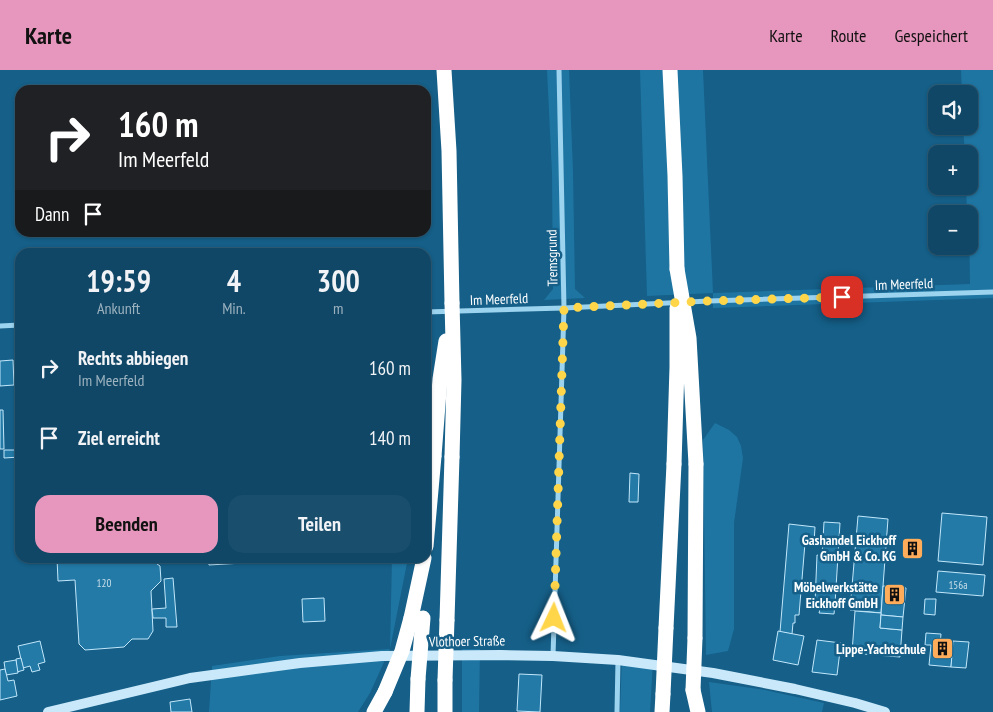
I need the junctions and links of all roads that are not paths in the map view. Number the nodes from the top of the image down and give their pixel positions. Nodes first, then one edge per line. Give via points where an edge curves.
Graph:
1 (444, 70) edge
2 (559, 70) edge
3 (670, 70) edge
4 (677, 269) junction
5 (993, 292) edge
6 (452, 303) junction
7 (564, 308) junction
8 (431, 312) edge
9 (15, 325) edge
10 (0, 326) edge
11 (431, 490) edge
12 (424, 563) edge
13 (417, 618) junction
14 (553, 656) junction
15 (618, 660) junction
16 (693, 690) junction
17 (48, 712) edge
18 (374, 712) edge
19 (417, 712) edge
20 (445, 712) edge
21 (617, 712) edge
22 (662, 712) edge
23 (692, 712) edge
24 (698, 712) edge
25 (886, 712) edge

1 - 6 highway
2 - 7 street, Tremsgrund
3 - 4 highway
4 - 16 highway, bridge via 689,338 696,464
4 - 22 highway, bridge via 674,464
5 - 7 street, Im Meerfeld
6 - 11 highway, bridge via 440,379
6 - 20 highway, bridge via 454,380
7 - 8 street, Im Meerfeld
7 - 14 street, Tremsgrund
9 - 10 street
12 - 13 highway
13 - 18 highway, bridge
13 - 19 highway, bridge
14 - 15 main road, Vlothoer Straße
14 - 17 main road, Vlothoer Straße via 382,656 300,662 190,678
15 - 21 street
15 - 25 main road, Vlothoer Straße via 786,687
16 - 23 highway
16 - 24 highway

